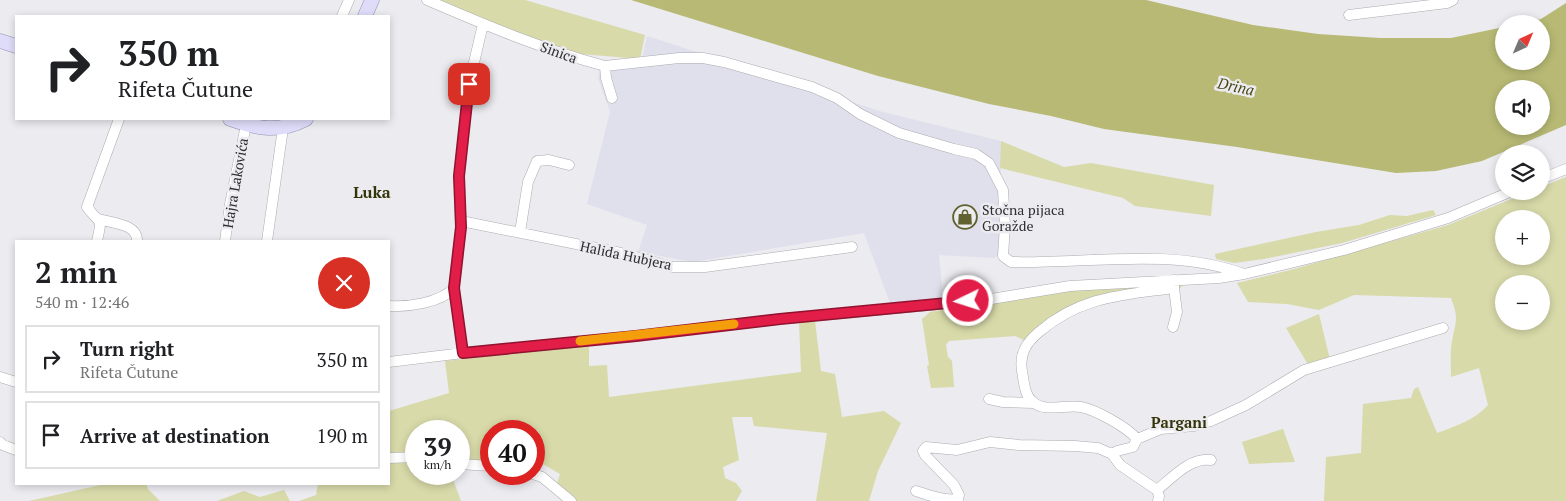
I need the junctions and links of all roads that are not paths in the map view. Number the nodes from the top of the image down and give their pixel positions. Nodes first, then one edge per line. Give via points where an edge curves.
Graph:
1 (349, 0) edge
2 (427, 0) edge
3 (1453, 0) edge
4 (342, 15) edge
5 (1350, 15) dead end
6 (483, 24) junction
7 (0, 41) edge
8 (15, 46) edge
9 (604, 66) junction
10 (612, 98) dead end
11 (119, 120) edge
12 (233, 120) edge
13 (304, 120) edge
14 (246, 125) junction
15 (283, 128) junction
16 (569, 165) dead end
17 (1566, 169) edge
18 (1550, 175) edge
19 (1495, 198) edge
20 (99, 220) junction
21 (461, 221) junction
22 (520, 232) junction
23 (96, 240) edge
24 (137, 240) edge
25 (225, 240) edge
26 (267, 240) edge
27 (852, 247) dead end
28 (1244, 274) junction
29 (1174, 284) junction
30 (454, 288) junction
31 (390, 306) edge
32 (1173, 327) dead end
33 (1443, 328) dead end
34 (463, 353) junction
35 (390, 362) edge
36 (0, 377) edge
37 (15, 382) edge
38 (15, 382) edge
39 (0, 385) edge
40 (989, 399) dead end
41 (1034, 403) junction
42 (1137, 438) junction
43 (1, 445) edge
44 (15, 450) edge
45 (1112, 454) junction
46 (405, 457) edge
47 (390, 458) edge
48 (1211, 460) dead end
49 (545, 479) edge
50 (916, 491) dead end
51 (1158, 496) edge
52 (571, 501) edge

1 - 4 street
2 - 6 street, Sinica
3 - 5 street
6 - 9 street, Sinica via 579,60
6 - 21 street via 463,127 459,176
7 - 8 main road
9 - 10 street
9 - 28 street, Sinica via 679,58 724,62 812,87 899,132 976,154 989,163 1003,190 1003,256 1011,262 1144,259 1198,262
11 - 20 street via 87,208
12 - 14 main road
13 - 15 main road
14 - 15 main road
14 - 25 street, Hajra Lakovića
15 - 26 street
16 - 22 street via 537,161 528,182
17 - 18 street
19 - 28 street via 1448,218 1344,250
20 - 23 street
20 - 24 street via 131,228
21 - 22 street, Halida Hubjera
21 - 30 street
22 - 27 street, Halida Hubjera via 673,267 705,267
28 - 29 street
29 - 32 street via 1177,312
29 - 34 street via 1070,286 985,300
29 - 41 street via 1094,300 1060,316 1027,342 1021,365 1027,395
30 - 31 street via 449,294 433,300
30 - 34 street
33 - 42 street via 1304,370 1211,421 1161,429
34 - 35 street
36 - 37 street
38 - 39 street
40 - 41 street
41 - 42 street via 1044,408 1082,407 1113,421
42 - 45 street via 1133,447
43 - 44 street
45 - 50 street via 1098,448 990,442 957,450 926,447 925,455 954,485 959,495 952,501
45 - 51 street
46 - 47 street
48 - 51 street via 1195,462 1182,470
49 - 52 street

